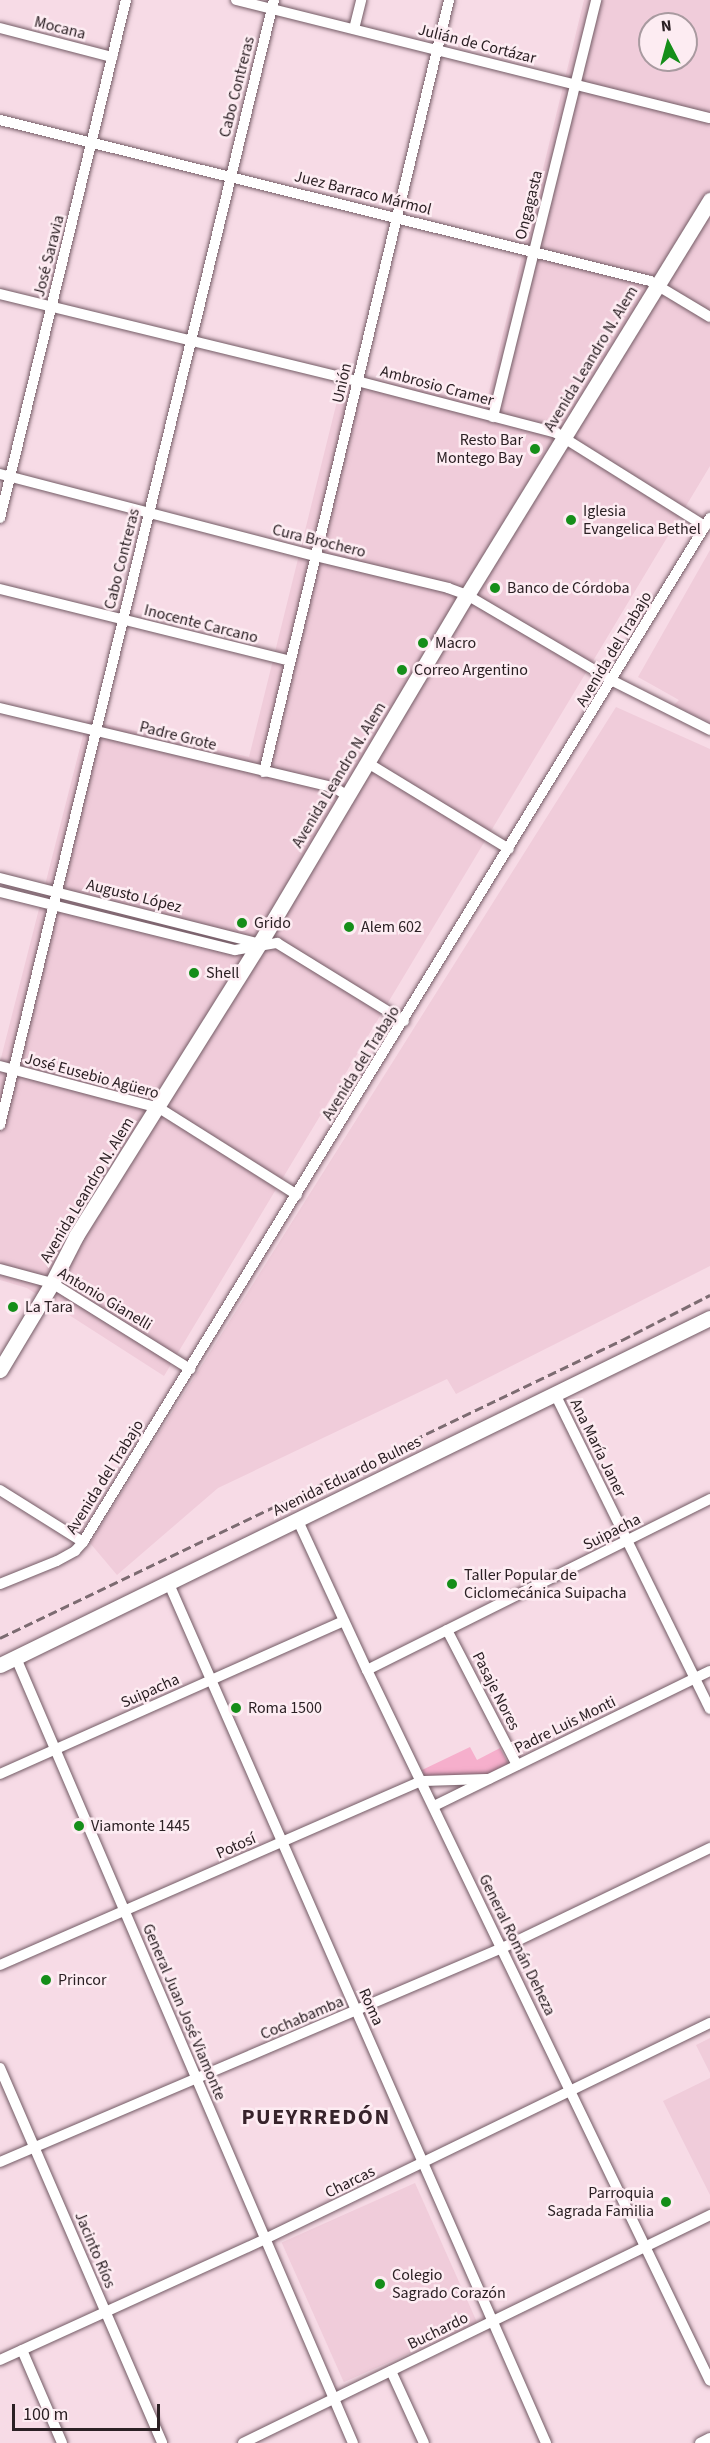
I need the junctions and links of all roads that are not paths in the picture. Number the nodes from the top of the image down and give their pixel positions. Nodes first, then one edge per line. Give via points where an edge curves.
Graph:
1 (126, 0) edge
2 (236, 0) edge
3 (361, 0) edge
4 (449, 0) edge
5 (596, 0) edge
6 (273, 4) edge
7 (0, 28) edge
8 (354, 29) junction
9 (437, 49) junction
10 (112, 57) junction
11 (575, 83) junction
12 (710, 118) edge
13 (0, 120) edge
14 (92, 142) junction
15 (231, 177) junction
16 (710, 200) edge
17 (397, 217) junction
18 (534, 250) junction
19 (657, 284) junction
20 (0, 294) edge
21 (52, 306) junction
22 (710, 317) edge
23 (191, 340) junction
24 (357, 381) junction
25 (493, 417) junction
26 (564, 437) junction
27 (5, 475) edge
28 (149, 513) junction
29 (0, 518) edge
30 (708, 522) edge
31 (315, 556) junction
32 (0, 589) edge
33 (467, 595) junction
34 (123, 620) junction
35 (290, 661) junction
36 (613, 681) junction
37 (0, 708) edge
38 (710, 730) edge
39 (96, 732) junction
40 (368, 763) junction
41 (264, 772) junction
42 (348, 796) junction
43 (509, 849) junction
44 (0, 878) edge
45 (0, 892) edge
46 (56, 892) junction
47 (53, 905) junction
48 (260, 944) junction
49 (404, 1021) junction
50 (0, 1066) edge
51 (14, 1070) junction
52 (159, 1108) junction
53 (0, 1125) edge
54 (297, 1195) junction
55 (0, 1269) edge
56 (52, 1283) junction
57 (710, 1318) edge
58 (190, 1369) junction
59 (0, 1370) edge
60 (555, 1394) junction
61 (0, 1490) edge
62 (710, 1499) edge
63 (298, 1521) junction
64 (627, 1541) junction
65 (83, 1542) junction
66 (0, 1584) edge
67 (169, 1584) junction
68 (344, 1621) junction
69 (447, 1630) junction
70 (16, 1658) junction
71 (0, 1665) edge
72 (367, 1670) junction
73 (710, 1671) edge
74 (695, 1678) junction
75 (211, 1680) junction
76 (710, 1709) edge
77 (55, 1750) junction
78 (517, 1765) junction
79 (0, 1774) edge
80 (489, 1779) junction
81 (421, 1781) junction
82 (434, 1806) junction
83 (281, 1842) junction
84 (710, 1848) edge
85 (125, 1910) junction
86 (502, 1948) junction
87 (0, 1965) edge
88 (356, 2011) junction
89 (710, 2023) edge
90 (0, 2068) edge
91 (195, 2079) junction
92 (571, 2092) junction
93 (34, 2147) junction
94 (0, 2162) edge
95 (423, 2163) junction
96 (710, 2215) edge
97 (265, 2239) junction
98 (645, 2247) junction
99 (105, 2313) junction
100 (493, 2321) junction
101 (22, 2350) junction
102 (0, 2360) edge
103 (391, 2371) junction
104 (710, 2381) edge
105 (334, 2398) junction
106 (710, 2438) edge
107 (62, 2443) edge
108 (162, 2443) edge
109 (243, 2443) edge
110 (354, 2443) edge
111 (424, 2443) edge
112 (546, 2443) edge
113 (700, 2443) edge

1 - 10 street, José Saravia
2 - 6 street, Julián de Cortázar
3 - 8 street
4 - 9 street, Unión
5 - 11 street, Ongagasta
6 - 8 street, Julián de Cortázar
6 - 15 street, Cabo Contreras
7 - 10 street, Mocana
8 - 9 street, Julián de Cortázar
9 - 11 street, Julián de Cortázar
9 - 17 street, Unión
10 - 14 street, José Saravia
11 - 12 street, Julián de Cortázar
11 - 18 street, Ongagasta
13 - 14 street, Juez Barraco Mármol
14 - 15 street, Juez Barraco Mármol
14 - 21 street, José Saravia
15 - 17 street, Juez Barraco Mármol
15 - 23 street, Cabo Contreras
16 - 19 main road, Avenida Leandro N. Alem
17 - 18 street, Juez Barraco Mármol
17 - 24 street, Unión
18 - 19 street, Juez Barraco Mármol
18 - 25 street, Ongagasta
19 - 22 street, Juez Barraco Mármol
19 - 26 main road, Avenida Leandro N. Alem
20 - 21 street, Ambrosio Cramer
21 - 23 street, Ambrosio Cramer
21 - 27 street, José Saravia
23 - 24 street, Ambrosio Cramer
23 - 28 street, Cabo Contreras
24 - 25 street, Ambrosio Cramer
24 - 31 street, Unión
25 - 26 street, Ambrosio Cramer
26 - 30 street, Ambrosio Cramer
26 - 33 main road, Avenida Leandro N. Alem
27 - 28 street, Cura Brochero
27 - 29 street, José Saravia
28 - 31 street, Cura Brochero
28 - 34 street, Cabo Contreras
30 - 36 street, Avenida del Trabajo
31 - 33 street, Cura Brochero
31 - 35 street, Unión
32 - 34 street, Inocente Carcano
33 - 36 street, Cura Brochero
33 - 40 main road, Avenida Leandro N. Alem
34 - 35 street, Inocente Carcano
34 - 39 street, Cabo Contreras
35 - 41 street, Unión
36 - 38 street, Cura Brochero
36 - 43 street, Avenida del Trabajo
37 - 39 street, Padre Grote
39 - 41 street, Padre Grote
39 - 46 street, Cabo Contreras
40 - 42 main road, Avenida Leandro N. Alem
40 - 43 street
41 - 42 street, Padre Grote via 335,788
42 - 48 main road, Avenida Leandro N. Alem
43 - 49 street, Avenida del Trabajo
44 - 46 street, Augusto López
45 - 47 street, Augusto López
46 - 47 street, Cabo Contreras
46 - 48 street, Augusto López
47 - 48 street, Augusto López via 235,950
47 - 51 street, Cabo Contreras
48 - 49 street, Augusto López via 276,943
48 - 52 main road, Avenida Leandro N. Alem
49 - 54 street, Avenida del Trabajo
50 - 51 street, José Eusebio Agüero
51 - 52 street, José Eusebio Agüero
51 - 53 street, Cabo Contreras
52 - 54 street, José Eusebio Agüero
52 - 56 main road, Avenida Leandro N. Alem via 76,1236
54 - 58 street, Avenida del Trabajo
55 - 56 street, Antonio Gianelli
56 - 58 street, Antonio Gianelli
56 - 59 main road, Avenida Leandro N. Alem
57 - 60 main road, Avenida Eduardo Bulnes
58 - 65 street, Avenida del Trabajo
60 - 63 main road, Avenida Eduardo Bulnes
60 - 64 street, Ana María Janer
61 - 65 street
62 - 64 street, Suipacha
63 - 67 main road, Avenida Eduardo Bulnes
63 - 68 street, General Román Deheza
64 - 69 street, Suipacha
64 - 74 street, Ana María Janer
65 - 66 street, Avenida del Trabajo via 57,1561
67 - 70 main road, Avenida Eduardo Bulnes
67 - 75 street, Roma
68 - 72 street, General Román Deheza
68 - 75 street, Suipacha
69 - 72 street, Suipacha
69 - 78 street, Pasaje Nores
70 - 71 main road, Avenida Eduardo Bulnes
70 - 77 street, General Juan José Viamonte
72 - 81 street, General Román Deheza
73 - 74 street, Padre Luis Monti
74 - 76 street, Ana María Janer
74 - 78 street, Padre Luis Monti
75 - 77 street, Suipacha
75 - 83 street, Roma
77 - 79 street, Suipacha
77 - 85 street, General Juan José Viamonte
78 - 80 street, Padre Luis Monti
80 - 81 street, Potosí
80 - 82 street, Padre Luis Monti
81 - 82 street, General Román Deheza
81 - 83 street, Potosí
82 - 86 street, General Román Deheza
83 - 85 street, Potosí
83 - 88 street, Roma
84 - 86 street, Cochabamba
85 - 87 street, Potosí
85 - 91 street, General Juan José Viamonte
86 - 88 street, Cochabamba
86 - 92 street, General Román Deheza
88 - 91 street, Cochabamba
88 - 95 street, Roma
89 - 92 street, Charcas
90 - 93 street, Jacinto Ríos
91 - 93 street, Cochabamba
91 - 97 street, General Juan José Viamonte
92 - 95 street, Charcas
92 - 98 street, General Román Deheza
93 - 94 street, Cochabamba
93 - 99 street, Jacinto Ríos
95 - 97 street, Charcas
95 - 100 street, Roma
96 - 98 street, Buchardo
97 - 99 street, Charcas
97 - 105 street, General Juan José Viamonte
98 - 100 street, Buchardo
98 - 104 street, General Román Deheza
99 - 101 street, Charcas
99 - 108 street, Jacinto Ríos
100 - 103 street, Buchardo
100 - 112 street, Roma
101 - 102 street, Charcas
101 - 107 street
103 - 105 street, Buchardo
103 - 111 street
105 - 109 street, Buchardo
105 - 110 street, General Juan José Viamonte
106 - 113 street

